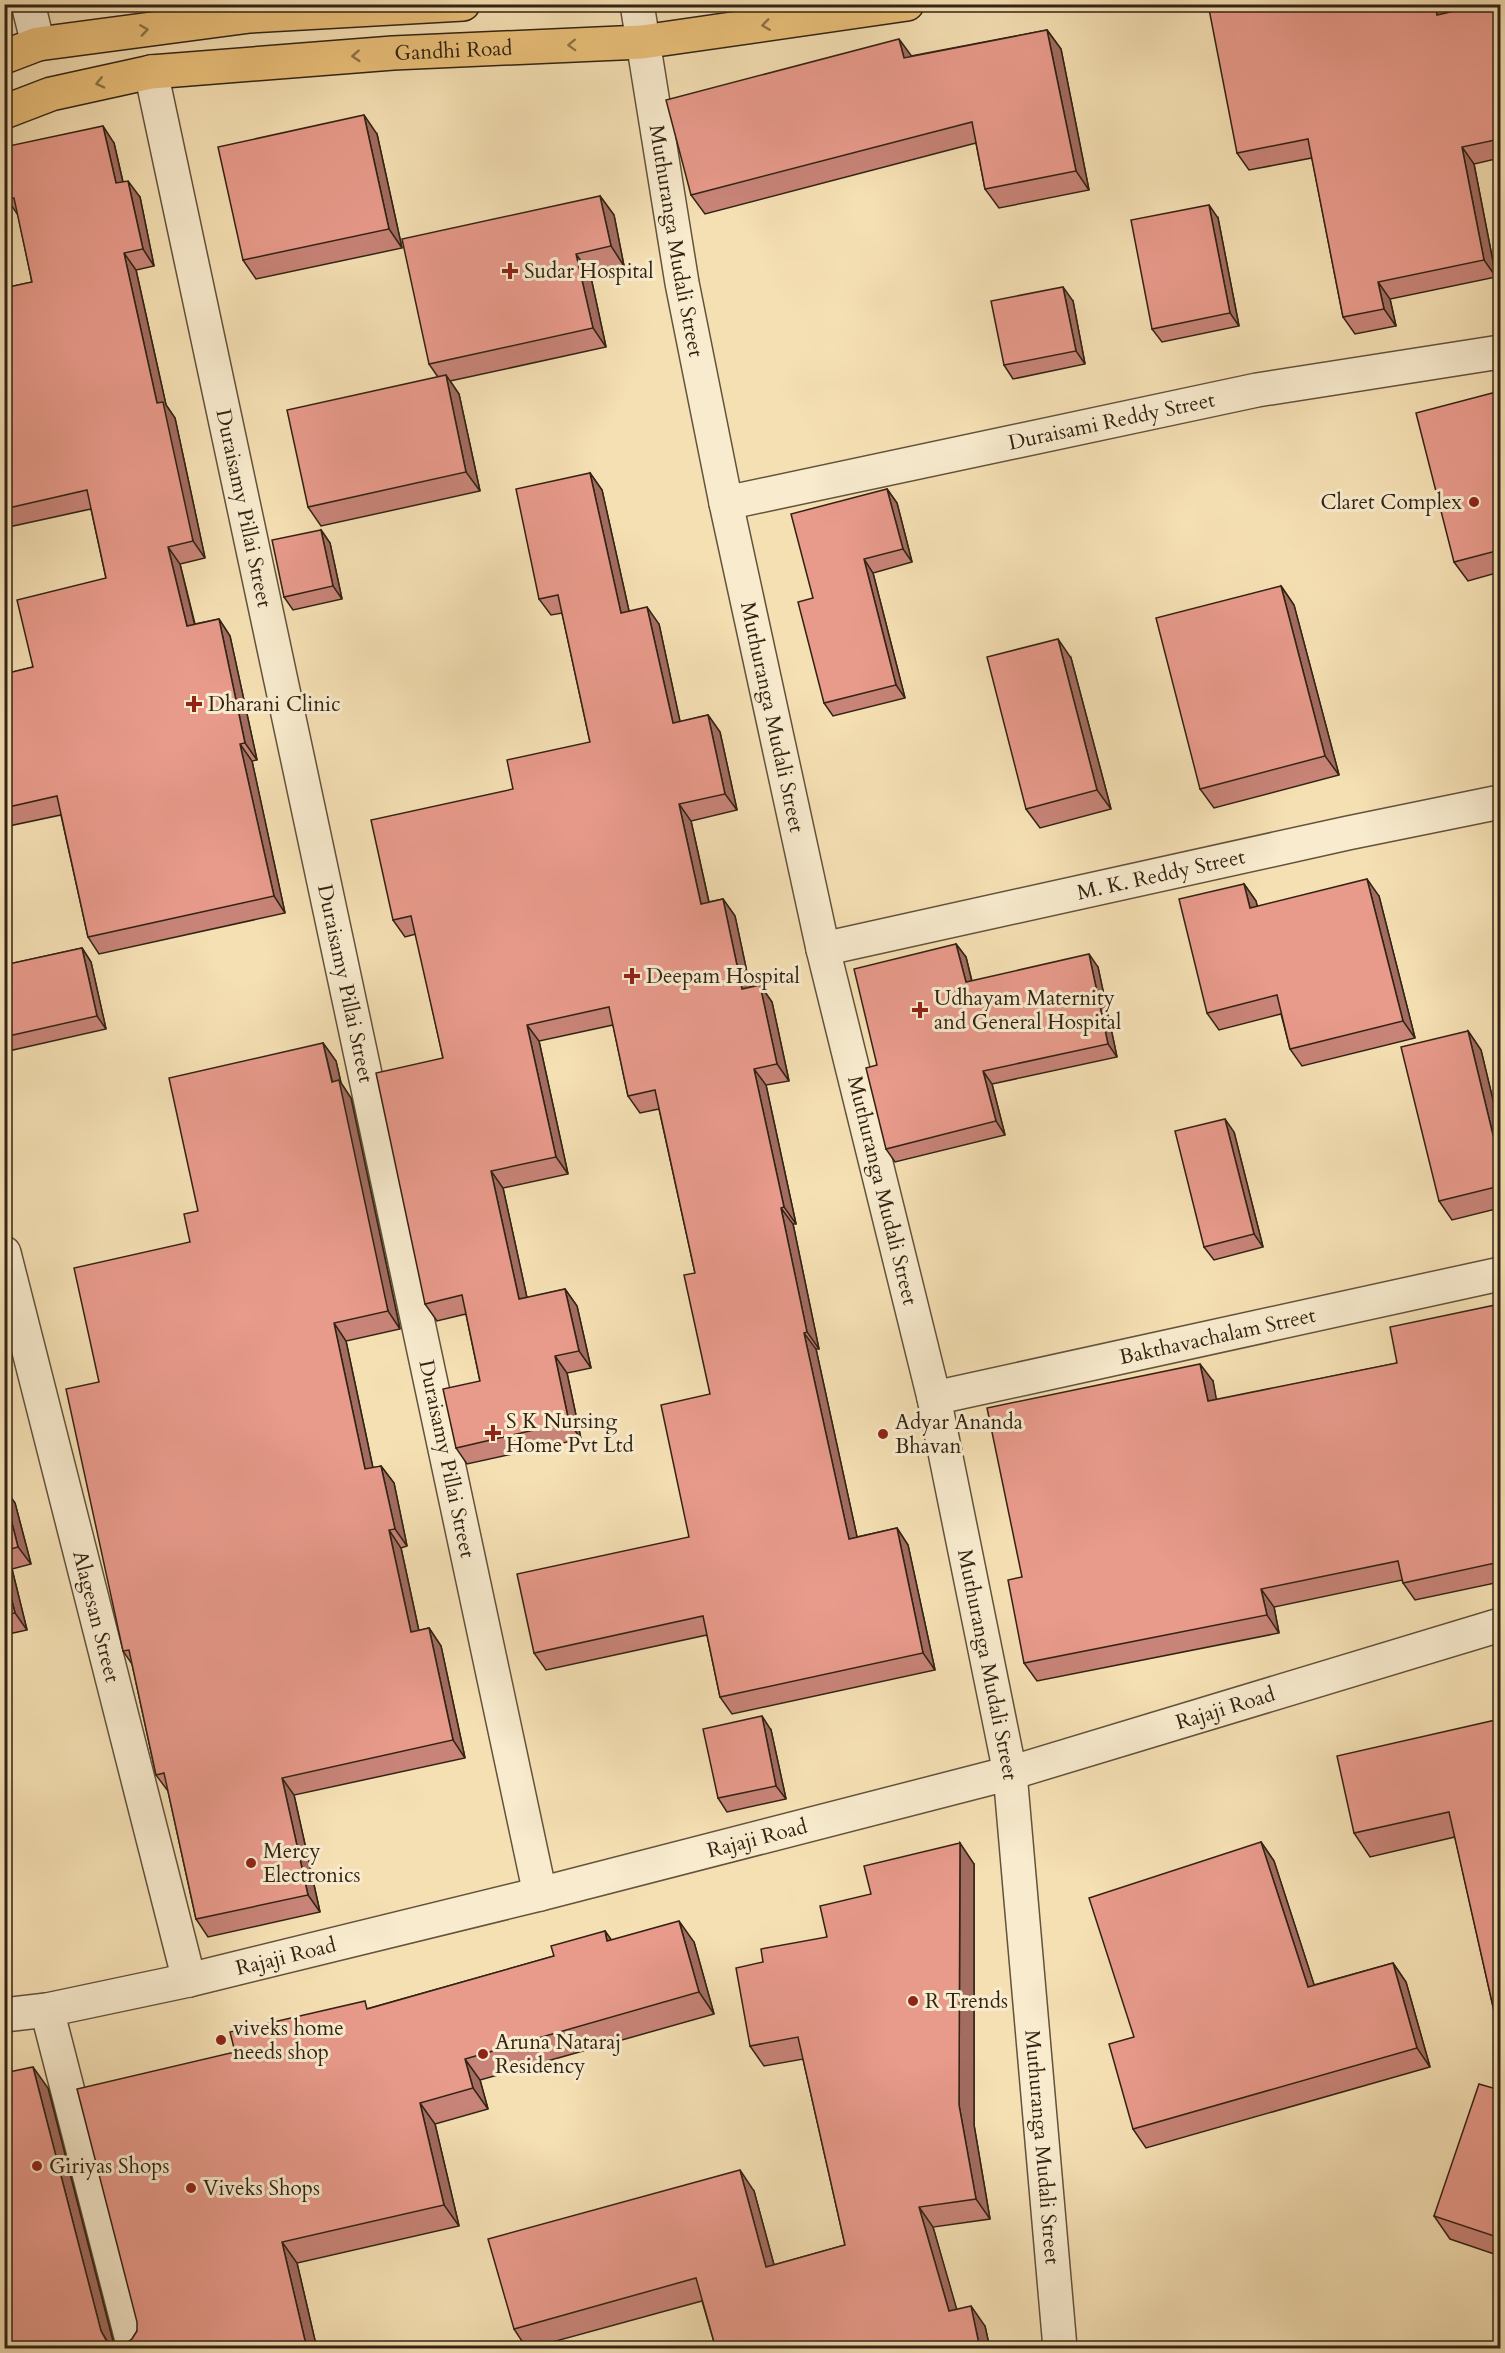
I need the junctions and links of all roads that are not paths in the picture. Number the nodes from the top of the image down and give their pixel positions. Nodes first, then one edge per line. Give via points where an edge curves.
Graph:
1 (28, 4) edge
2 (463, 4) edge
3 (637, 4) edge
4 (907, 4) edge
5 (642, 42) junction
6 (38, 44) junction
7 (4, 57) edge
8 (151, 72) junction
9 (4, 112) edge
10 (1500, 352) edge
11 (726, 503) junction
12 (1500, 802) edge
13 (824, 950) junction
14 (4, 1253) edge
15 (1500, 1274) edge
16 (933, 1398) junction
17 (1500, 1625) edge
18 (1010, 1773) junction
19 (540, 1894) junction
20 (189, 1980) junction
21 (47, 2010) junction
22 (4, 2014) edge
23 (134, 2349) edge
24 (1060, 2349) edge

1 - 6 street
6 -> 2 main road via 250,16
3 - 5 street, Muthuranga Mudali Street
4 -> 5 main road, Gandhi Road
5 -> 8 main road, Gandhi Road via 393,53
5 - 11 street, Muthuranga Mudali Street via 682,283
6 - 7 main road
8 -> 9 main road, Gandhi Road via 51,94
8 - 19 street, Duraisamy Pillai Street
10 - 11 street, Duraisami Reddy Street via 1257,390
11 - 13 street, Muthuranga Mudali Street
12 - 13 street, M. K. Reddy Street
13 - 16 street, Muthuranga Mudali Street
14 - 20 street, Alagesan Street
15 - 16 street, Bakthavachalam Street
16 - 18 street, Muthuranga Mudali Street
17 - 18 street, Rajaji Road
18 - 19 street, Rajaji Road
18 - 24 street, Muthuranga Mudali Street
19 - 20 street, Rajaji Road
20 - 21 street, Rajaji Road
21 - 22 street, Rajaji Road
21 - 23 street

